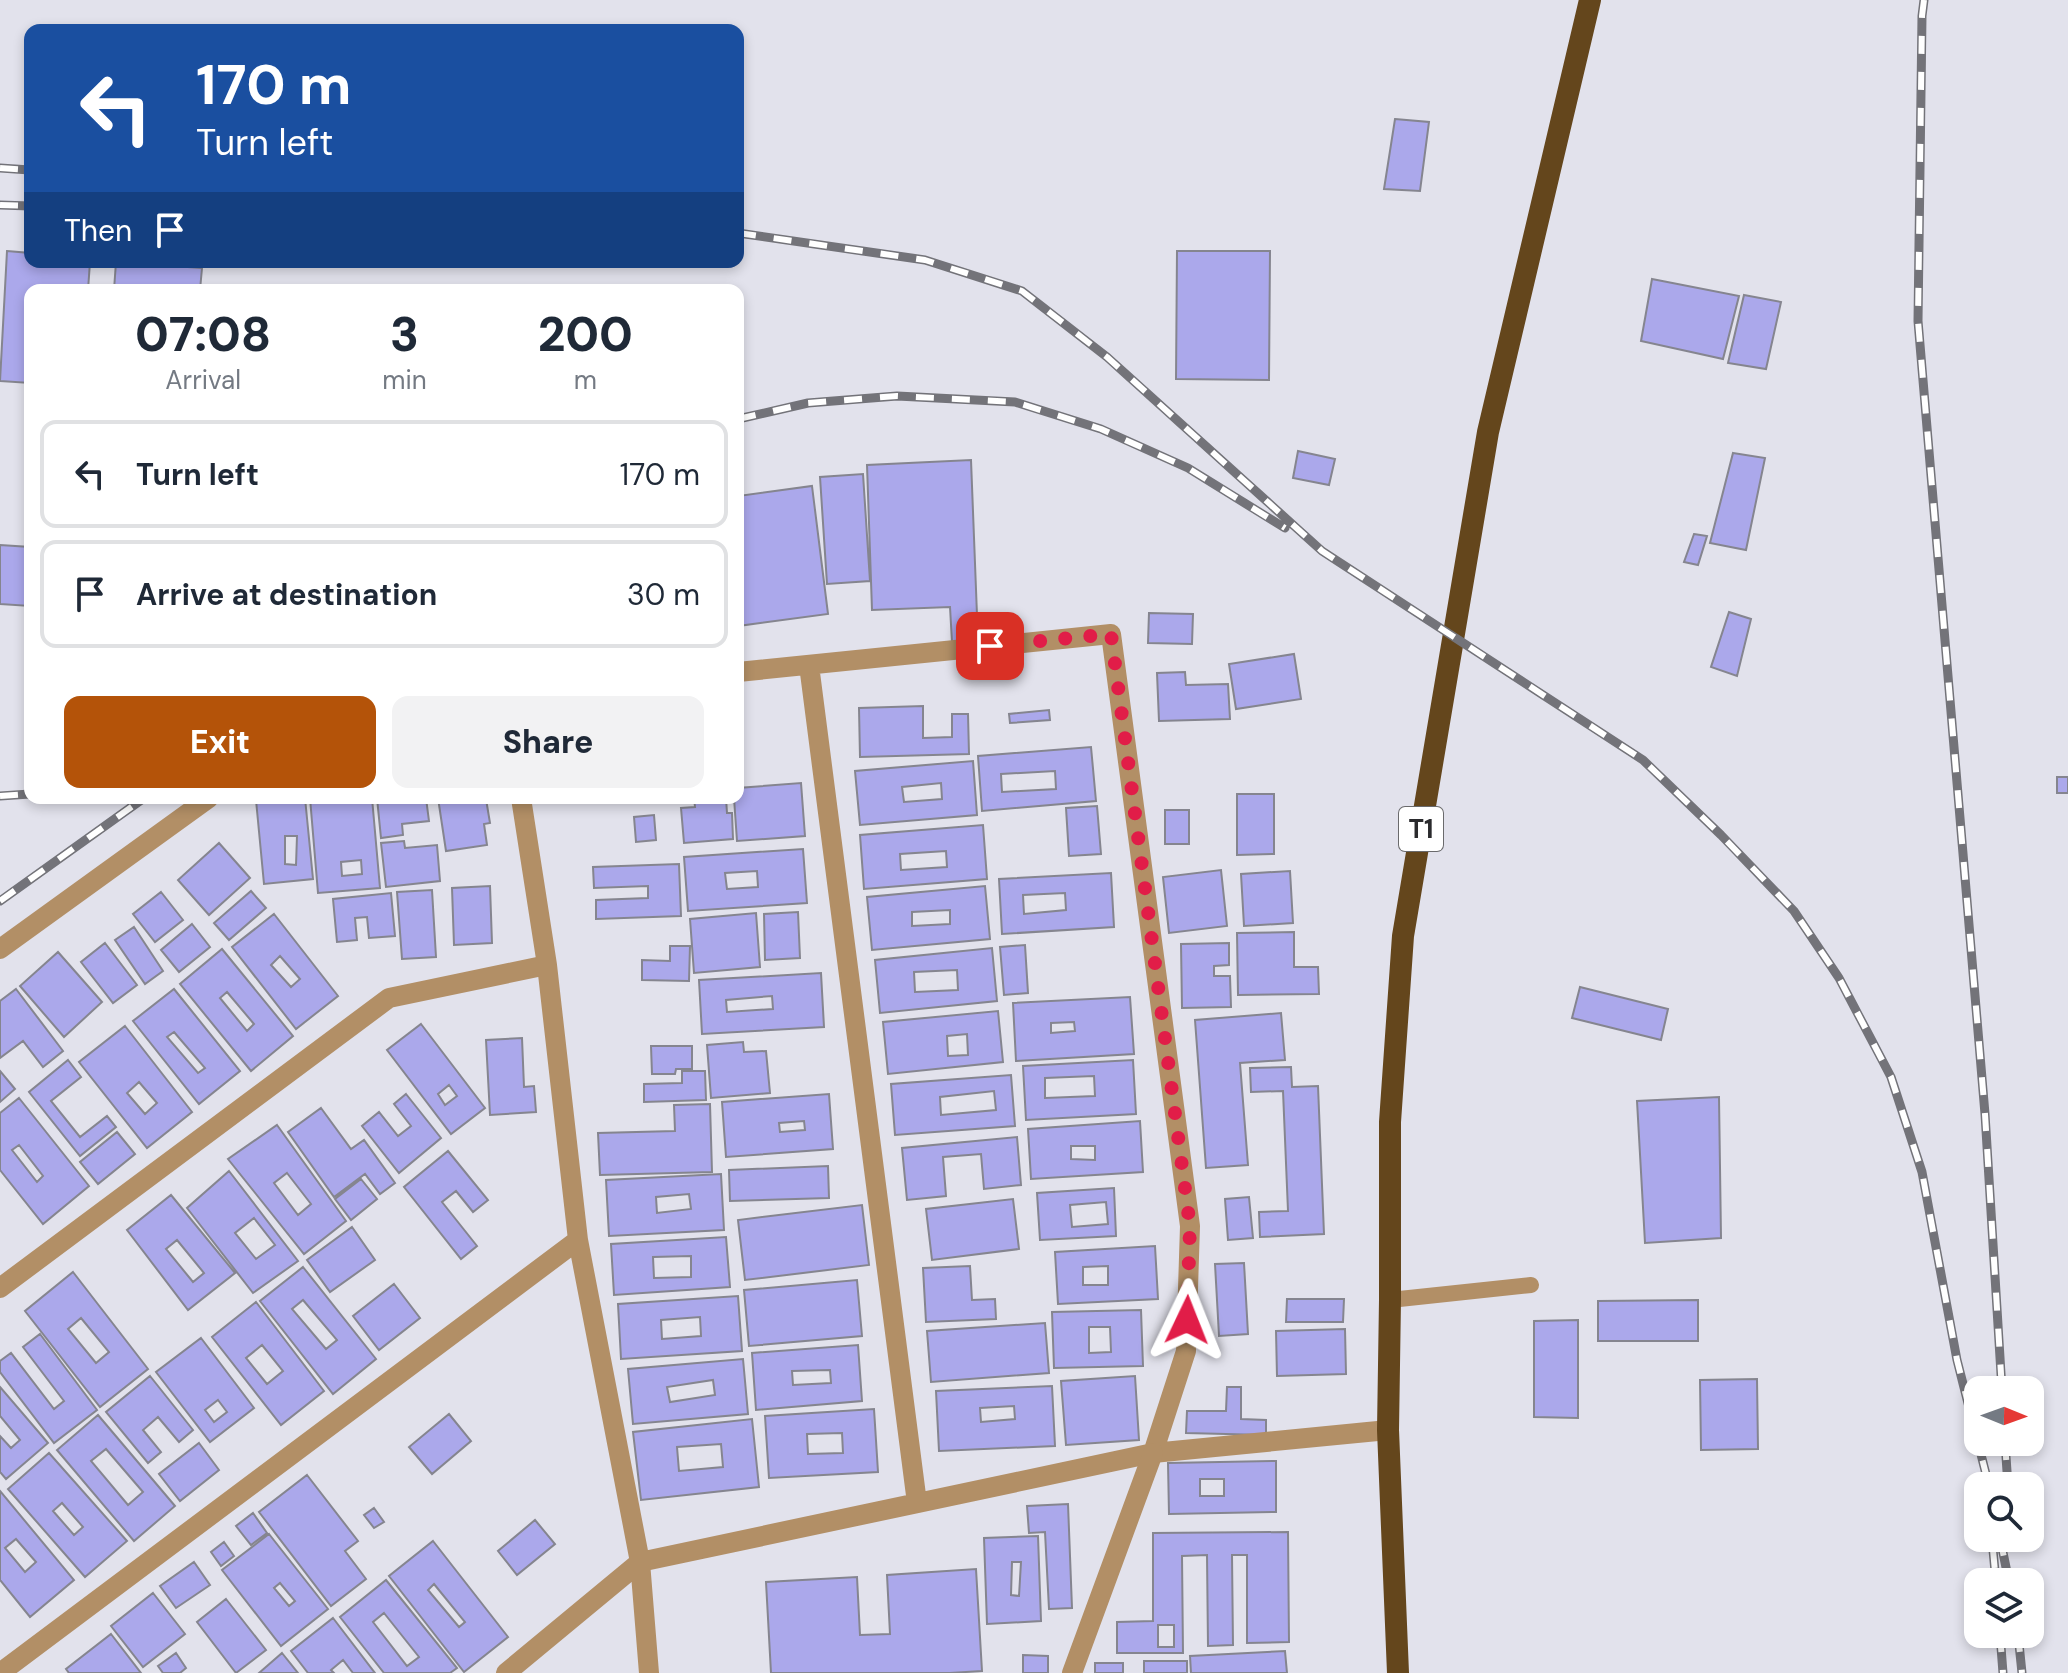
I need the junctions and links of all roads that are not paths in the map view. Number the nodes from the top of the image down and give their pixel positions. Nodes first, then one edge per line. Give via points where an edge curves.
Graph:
1 (1590, 0) edge
2 (809, 665) junction
3 (744, 671) edge
4 (201, 804) edge
5 (522, 804) edge
6 (0, 949) edge
7 (547, 965) junction
8 (578, 1240) junction
9 (1531, 1285) dead end
10 (0, 1288) edge
11 (1390, 1300) junction
12 (1388, 1430) junction
13 (1153, 1453) junction
14 (917, 1503) junction
15 (640, 1562) junction
16 (0, 1673) edge
17 (506, 1673) edge
18 (649, 1673) edge
19 (1072, 1673) edge
20 (1398, 1673) edge

1 - 11 highway, T1 via 1488,432 1403,936 1390,1122
2 - 3 street
2 - 13 street via 1111,634 1190,1226 1186,1351
2 - 14 street
4 - 6 street
5 - 7 street
7 - 8 street
7 - 10 street via 389,998
8 - 15 street
8 - 16 street
9 - 11 lane
11 - 12 highway, T1
12 - 13 street
12 - 20 highway, T1
13 - 14 street
13 - 19 street
14 - 15 street
15 - 17 street
15 - 18 street

